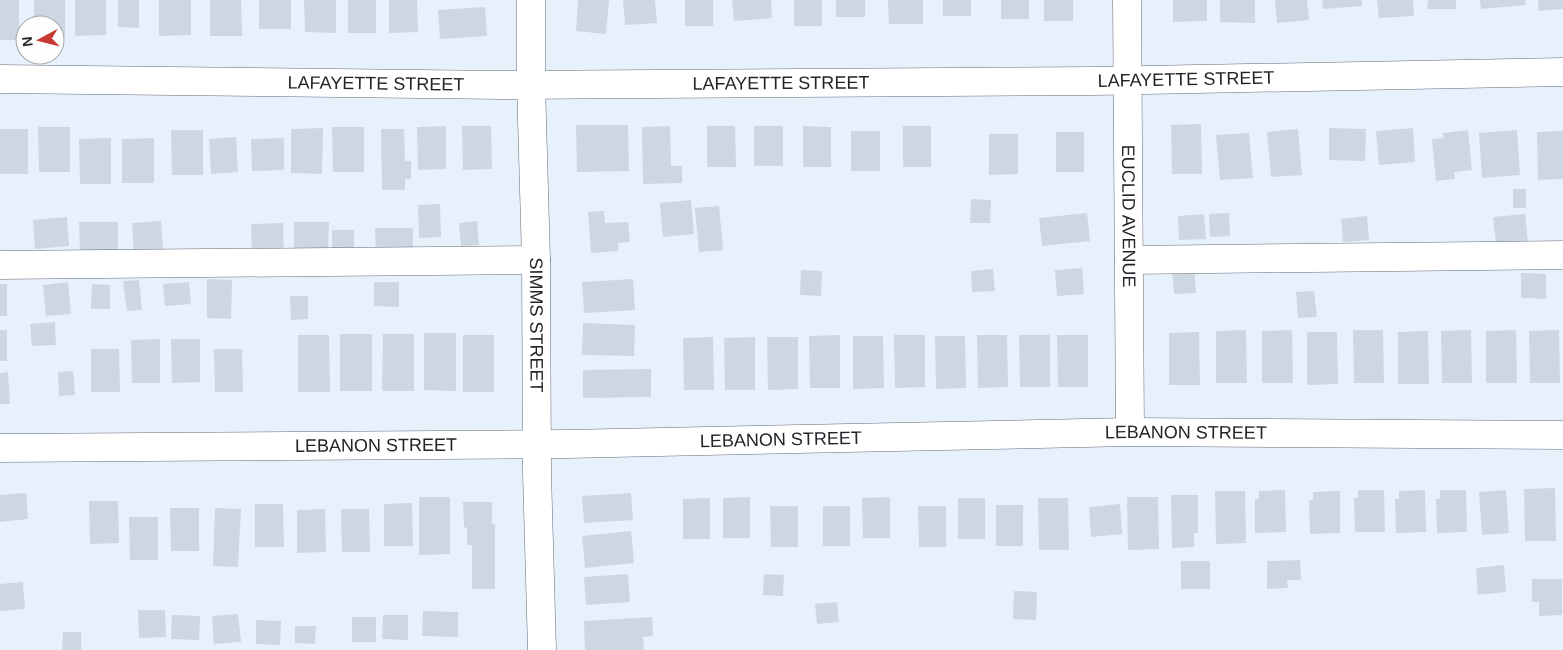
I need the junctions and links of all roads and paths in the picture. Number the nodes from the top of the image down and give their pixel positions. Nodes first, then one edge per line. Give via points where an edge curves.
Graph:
1 (531, 0) edge
2 (1127, 0) edge
3 (1563, 72) edge
4 (0, 79) edge
5 (1127, 81) junction
6 (531, 84) junction
7 (1563, 256) edge
8 (536, 260) junction
9 (1129, 260) junction
10 (0, 265) edge
11 (1130, 432) junction
12 (1563, 435) edge
13 (537, 444) junction
14 (0, 448) edge
15 (542, 650) edge

1 - 6 street, SIMMS STREET
2 - 5 street, EUCLID AVENUE
3 - 5 street, LAFAYETTE STREET
4 - 6 street, LAFAYETTE STREET
5 - 6 street, LAFAYETTE STREET
5 - 9 street, EUCLID AVENUE
6 - 8 street, SIMMS STREET
7 - 9 street
8 - 10 street
8 - 13 street, SIMMS STREET
9 - 11 street, EUCLID AVENUE
11 - 12 street, LEBANON STREET
11 - 13 street, LEBANON STREET
13 - 14 street, LEBANON STREET
13 - 15 street, SIMMS STREET

